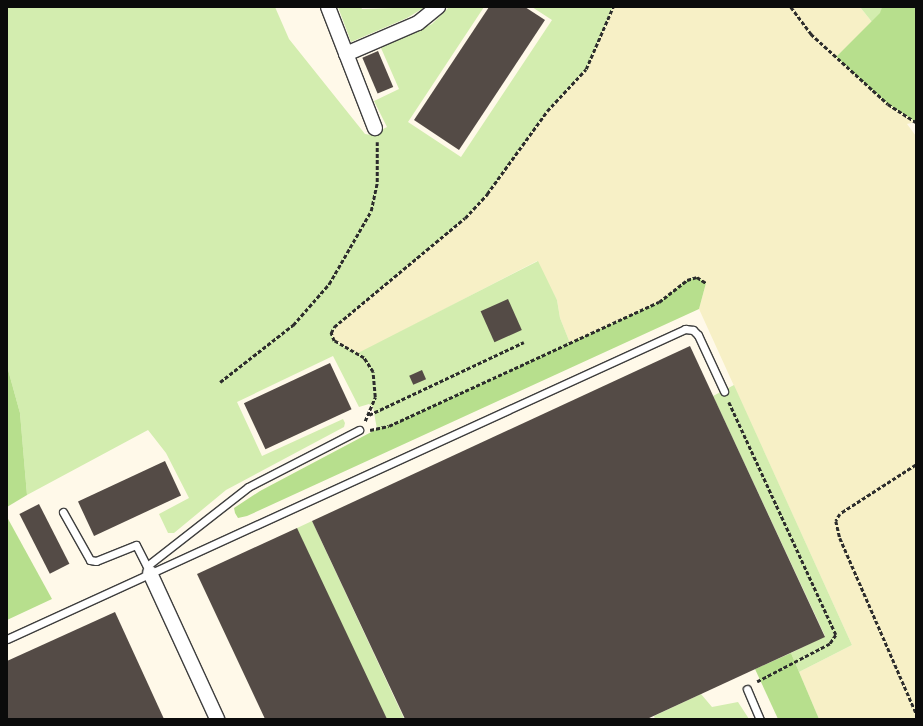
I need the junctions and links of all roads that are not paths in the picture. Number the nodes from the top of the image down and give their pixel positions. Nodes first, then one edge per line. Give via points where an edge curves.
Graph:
1 (328, 7) edge
2 (438, 7) edge
3 (346, 54) junction
4 (375, 128) road end
5 (724, 391) road end
6 (360, 430) road end
7 (63, 512) dead end
8 (148, 569) junction
9 (7, 639) edge
10 (746, 689) road end
11 (217, 719) edge
12 (760, 719) edge

1 - 3 street
2 - 3 street via 418,23
3 - 4 street
5 - 8 lane via 698,335 693,330 685,329
6 - 8 lane via 248,488
7 - 8 lane via 90,560 96,561 136,545
8 - 9 lane
8 - 11 street
10 - 12 lane

